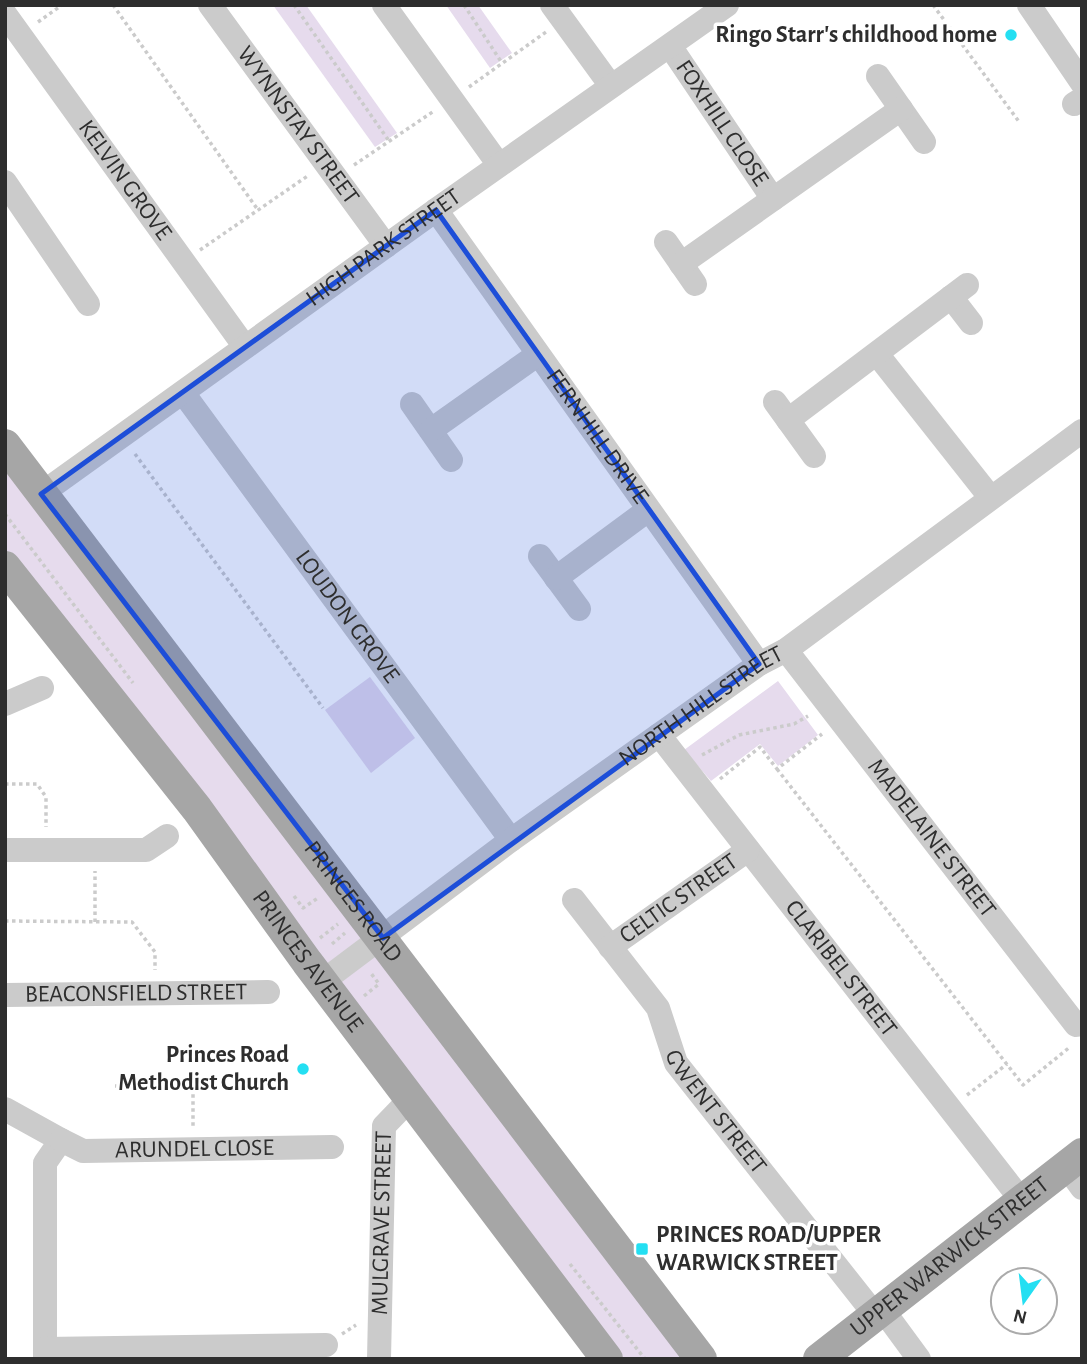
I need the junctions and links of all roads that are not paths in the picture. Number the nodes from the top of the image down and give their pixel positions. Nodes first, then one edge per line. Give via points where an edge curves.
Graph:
1 (210, 5) edge
2 (384, 5) edge
3 (552, 5) edge
4 (1029, 5) edge
5 (720, 7) edge
6 (5, 14) edge
7 (670, 46) junction
8 (878, 76) dead end
9 (611, 86) junction
10 (1079, 95) edge
11 (901, 109) junction
12 (924, 142) dead end
13 (499, 165) junction
14 (5, 182) edge
15 (773, 199) junction
16 (436, 210) junction
17 (666, 242) dead end
18 (386, 246) junction
19 (681, 264) junction
20 (695, 284) dead end
21 (88, 304) dead end
22 (971, 323) dead end
23 (245, 347) junction
24 (877, 354) junction
25 (537, 355) junction
26 (184, 394) junction
27 (412, 404) dead end
28 (430, 430) junction
29 (1082, 431) edge
30 (5, 445) edge
31 (814, 456) dead end
32 (451, 460) dead end
33 (41, 494) junction
34 (990, 497) junction
35 (648, 510) junction
36 (540, 556) dead end
37 (5, 567) edge
38 (556, 578) junction
39 (579, 609) dead end
40 (786, 650) junction
41 (759, 664) junction
42 (42, 688) dead end
43 (5, 704) edge
44 (659, 736) junction
45 (167, 836) dead end
46 (511, 840) junction
47 (5, 850) edge
48 (748, 850) junction
49 (574, 900) dead end
50 (374, 927) junction
51 (610, 947) junction
52 (322, 982) junction
53 (268, 992) dead end
54 (5, 995) edge
55 (1074, 1035) road end
56 (411, 1098) junction
57 (5, 1109) edge
58 (61, 1140) junction
59 (332, 1147) dead end
60 (1076, 1169) edge
61 (1022, 1201) junction
62 (879, 1313) junction
63 (326, 1345) road end
64 (45, 1354) edge
65 (379, 1359) edge
66 (607, 1359) edge
67 (701, 1359) edge
68 (819, 1359) edge
69 (919, 1359) edge

1 - 18 street, WYNNSTAY STREET
2 - 13 street
3 - 9 street
4 - 10 street
5 - 7 street, HIGH PARK STREET
6 - 23 street, KELVIN GROVE
7 - 9 street, HIGH PARK STREET
7 - 15 street, FOXHILL CLOSE
8 - 11 street
9 - 13 street, HIGH PARK STREET
11 - 12 street
11 - 15 street, FOXHILL CLOSE
13 - 16 street, HIGH PARK STREET
14 - 21 street
15 - 19 street, FOXHILL CLOSE
16 - 18 street, HIGH PARK STREET
16 - 25 street, FERNHILL DRIVE
17 - 19 street
18 - 23 street, HIGH PARK STREET
19 - 20 street
22 - 24 street via 959,291
23 - 26 street, HIGH PARK STREET
24 - 31 street via 781,411
24 - 34 street
25 - 28 street
25 - 35 street, FERNHILL DRIVE
26 - 33 street, HIGH PARK STREET
26 - 46 street, LOUDON GROVE
27 - 28 street
28 - 32 street
29 - 34 street, NORTH HILL STREET
30 - 33 main road, PRINCES ROAD
33 - 50 main road, PRINCES ROAD
34 - 40 street, NORTH HILL STREET
35 - 38 street
35 - 41 street, FERNHILL DRIVE
36 - 38 street
37 - 52 main road, PRINCES AVENUE via 197,809
38 - 39 street
40 - 41 street, NORTH HILL STREET
40 - 55 street, MADELAINE STREET
41 - 44 street, NORTH HILL STREET
42 - 43 street
44 - 46 street, NORTH HILL STREET
44 - 48 street, CLARIBEL STREET
45 - 47 street via 146,850
46 - 50 street, NORTH HILL STREET
48 - 51 street, CELTIC STREET
48 - 61 street, CLARIBEL STREET
49 - 51 street, GWENT STREET
50 - 52 street, NORTH HILL STREET via 357,955
50 - 67 main road, PRINCES ROAD
51 - 62 street, GWENT STREET via 658,1008 676,1063
52 - 56 main road, PRINCES AVENUE
53 - 54 street, BEACONSFIELD STREET
56 - 65 street, MULGRAVE STREET via 384,1126
56 - 66 main road, PRINCES AVENUE
57 - 58 street, ARUNDEL CLOSE
58 - 59 street, ARUNDEL CLOSE via 83,1152
58 - 64 street via 45,1163
60 - 61 main road, UPPER WARWICK STREET
61 - 62 main road, UPPER WARWICK STREET
62 - 68 main road, UPPER WARWICK STREET
62 - 69 street, GWENT STREET
63 - 64 street

